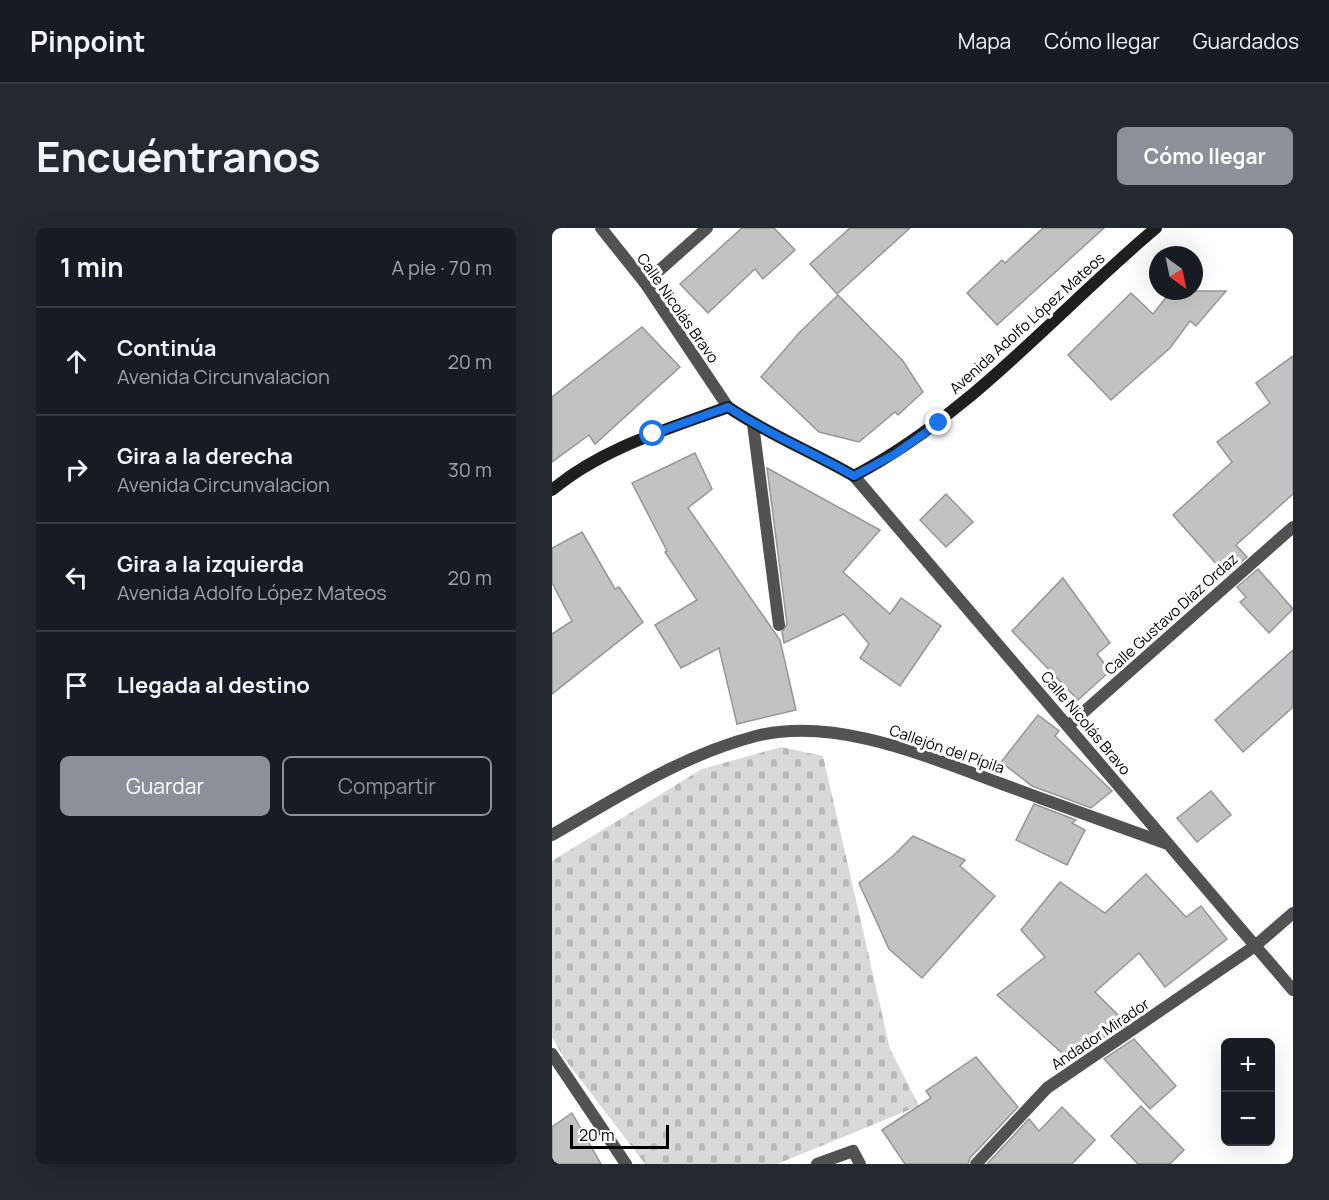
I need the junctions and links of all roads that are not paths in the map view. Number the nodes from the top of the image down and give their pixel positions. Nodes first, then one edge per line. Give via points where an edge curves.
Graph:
1 (602, 228) edge
2 (707, 228) edge
3 (1156, 228) edge
4 (645, 283) junction
5 (728, 407) junction
6 (753, 424) junction
7 (854, 476) junction
8 (552, 490) edge
9 (1293, 527) edge
10 (779, 626) dead end
11 (1069, 725) junction
12 (552, 835) edge
13 (1166, 843) junction
14 (1293, 913) edge
15 (1255, 946) junction
16 (1293, 990) edge
17 (552, 1054) edge
18 (556, 1068) edge
19 (627, 1164) edge
20 (817, 1164) edge
21 (860, 1164) edge
22 (976, 1164) edge

1 - 4 street, Calle Nicolás Bravo
2 - 4 street
3 - 7 street, Avenida Adolfo López Mateos via 939,423 895,454
4 - 5 street, Calle Nicolás Bravo
5 - 6 street
5 - 8 street via 606,455
6 - 7 street
6 - 10 street
7 - 11 street, Calle Nicolás Bravo
9 - 11 street, Calle Gustavo Díaz Ordaz
11 - 13 street, Calle Nicolás Bravo
12 - 13 street, Callejón del Pípila via 702,752 758,735 812,732 883,741
13 - 15 street, Calle Nicolás Bravo
14 - 15 street, Andador Mirador
15 - 16 street, Calle Nicolás Bravo
15 - 22 street, Andador Mirador via 1047,1088
17 - 18 street
18 - 19 street
20 - 21 street via 853,1151

